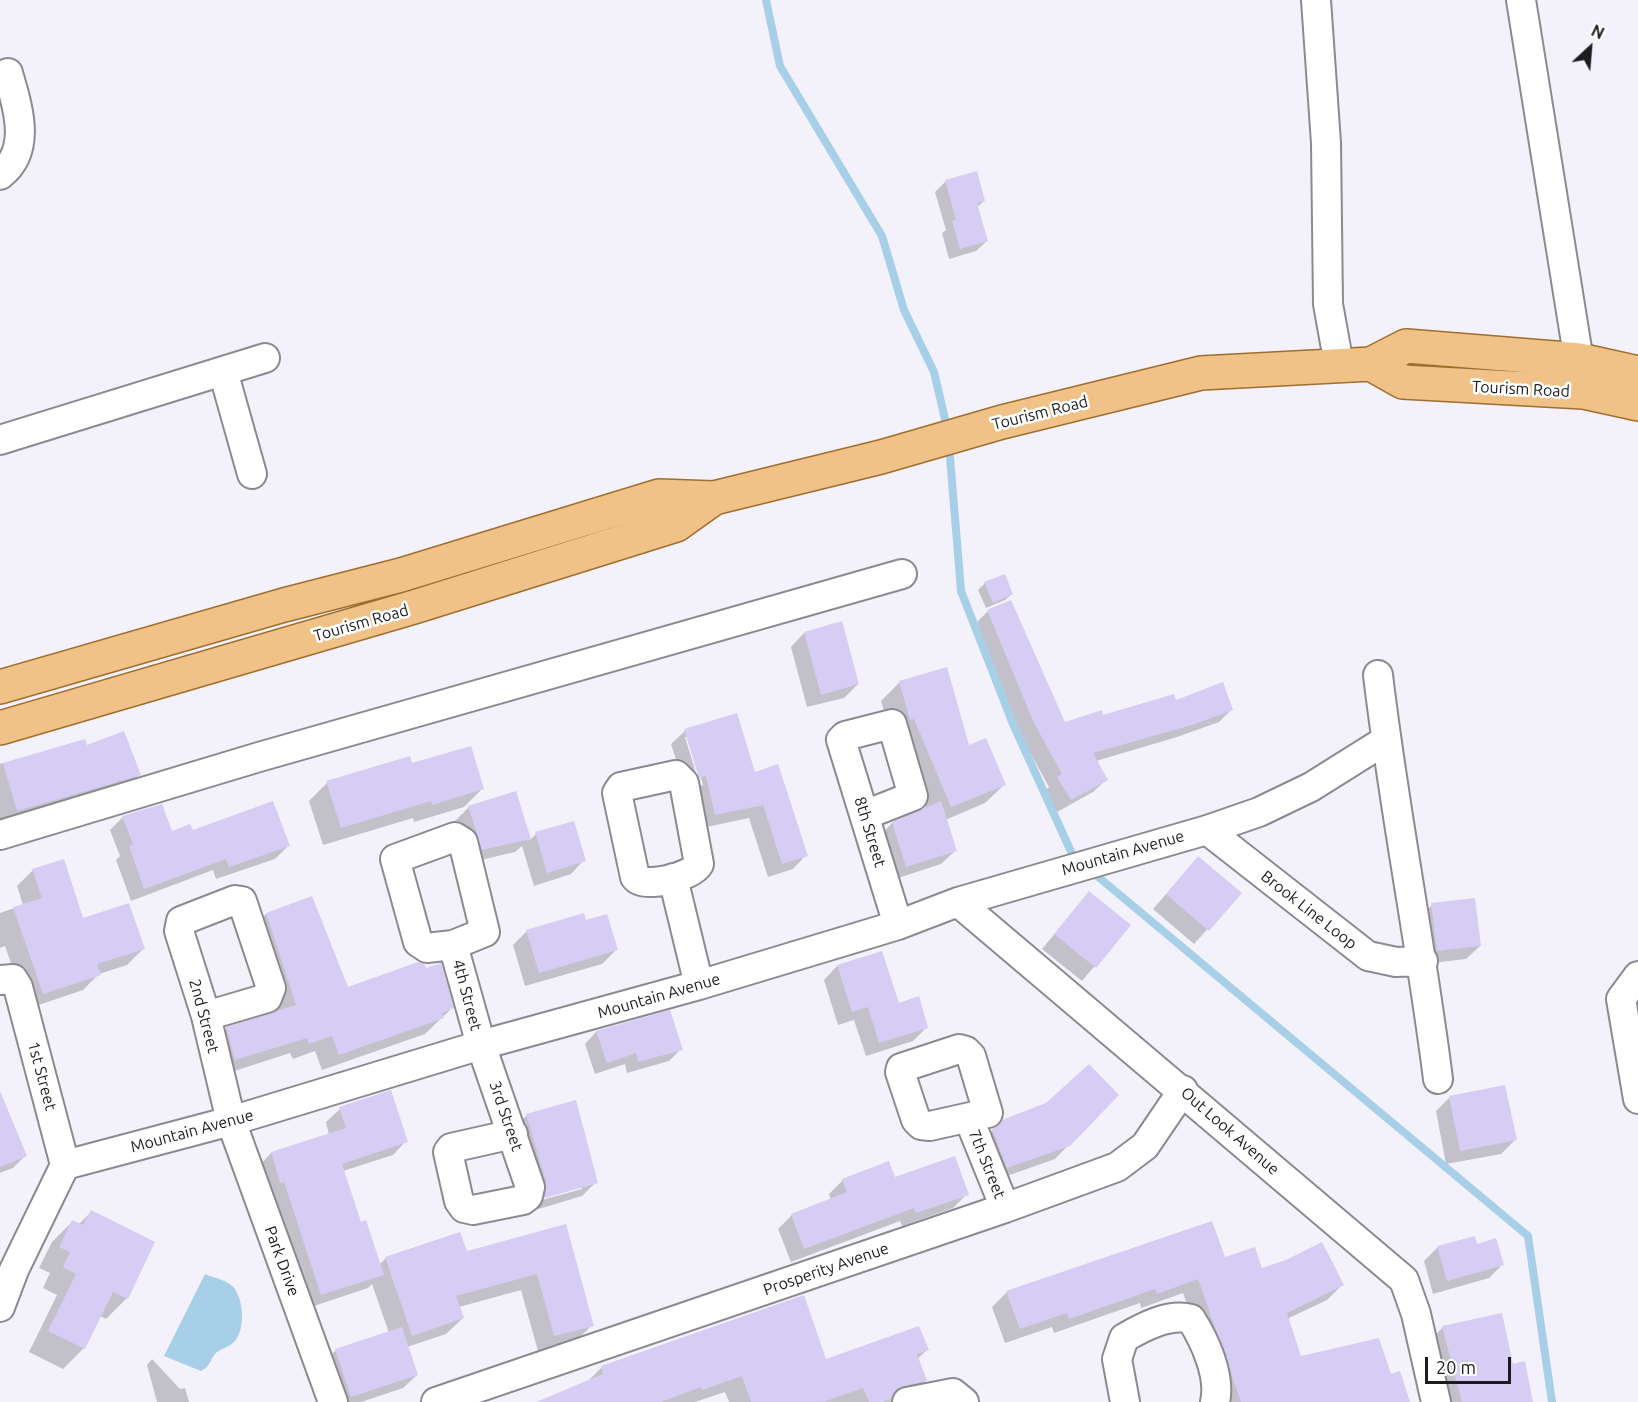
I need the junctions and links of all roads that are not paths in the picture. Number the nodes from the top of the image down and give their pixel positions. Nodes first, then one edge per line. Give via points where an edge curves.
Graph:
1 (1317, 0) edge
2 (1521, 0) edge
3 (8, 73) dead end
4 (0, 175) edge
5 (265, 358) dead end
6 (1580, 360) junction
7 (1371, 363) junction
8 (1339, 365) junction
9 (223, 371) junction
10 (1638, 373) edge
11 (1583, 392) junction
12 (1638, 404) edge
13 (0, 440) edge
14 (252, 474) dead end
15 (714, 498) junction
16 (902, 574) dead end
17 (1378, 675) dead end
18 (0, 687) edge
19 (0, 728) edge
20 (1386, 740) junction
21 (865, 814) junction
22 (1207, 830) junction
23 (0, 835) edge
24 (673, 878) dead end
25 (958, 902) junction
26 (898, 925) junction
27 (453, 945) dead end
28 (1423, 961) junction
29 (1638, 976) edge
30 (9, 983) edge
31 (699, 985) junction
32 (206, 1016) junction
33 (481, 1045) junction
34 (1438, 1079) dead end
35 (1183, 1090) junction
36 (1638, 1099) edge
37 (969, 1119) dead end
38 (231, 1121) junction
39 (513, 1134) junction
40 (65, 1165) junction
41 (1005, 1208) junction
42 (7, 1266) edge
43 (0, 1307) edge
44 (333, 1402) edge
45 (436, 1402) edge
46 (907, 1402) edge
47 (964, 1402) edge
48 (1125, 1402) edge
49 (1215, 1402) edge
50 (1436, 1402) edge

1 - 8 street via 1326,143 1328,304
2 - 6 street
3 - 4 street via 21,131 18,151
5 - 9 street
6 - 7 main road, Tourism Road via 1406,346
6 - 10 main road, Tourism Road
6 - 11 street
7 - 8 main road, Tourism Road
7 - 11 main road, Tourism Road via 1403,382
8 - 15 main road, Tourism Road via 1201,373
9 - 13 street
9 - 14 street
11 - 12 main road, Tourism Road
15 - 18 main road, Tourism Road via 659,496 401,575 284,604
15 - 19 main road, Tourism Road via 676,525 414,607
16 - 23 street
17 - 20 street
20 - 22 street, Mountain Avenue via 1311,787 1259,812
20 - 28 street
21 - 21 street, 8th Street via 841,740 889,723 894,726 913,795
21 - 26 street, 8th Street
22 - 25 street, Mountain Avenue
22 - 28 street, Brook Line Loop via 1368,956 1396,962
24 - 31 street
25 - 26 street, Mountain Avenue
25 - 35 street, Out Look Avenue
26 - 31 street, Mountain Avenue
27 - 33 street, 4th Street
28 - 34 street
29 - 36 street via 1621,999
30 - 40 street, 1st Street
31 - 33 street, Mountain Avenue
32 - 32 street, 2nd Street via 179,931 182,921 235,900 242,901 271,988 267,998
32 - 38 street, 2nd Street
33 - 38 street, Mountain Avenue
33 - 39 street, 3rd Street
35 - 41 street, Prosperity Avenue via 1145,1146 1117,1167
35 - 50 street, Out Look Avenue via 1404,1280
37 - 41 street, 7th Street
38 - 40 street, Mountain Avenue
38 - 44 street, Park Drive
39 - 39 street, 3rd Street via 530,1187 528,1196 473,1210 464,1208 459,1202 448,1156 451,1148
40 - 42 street
41 - 45 street, Prosperity Avenue
42 - 43 street
46 - 47 street via 953,1393
48 - 49 street via 1117,1359 1124,1338 1178,1316 1191,1319 1198,1330 1216,1379

